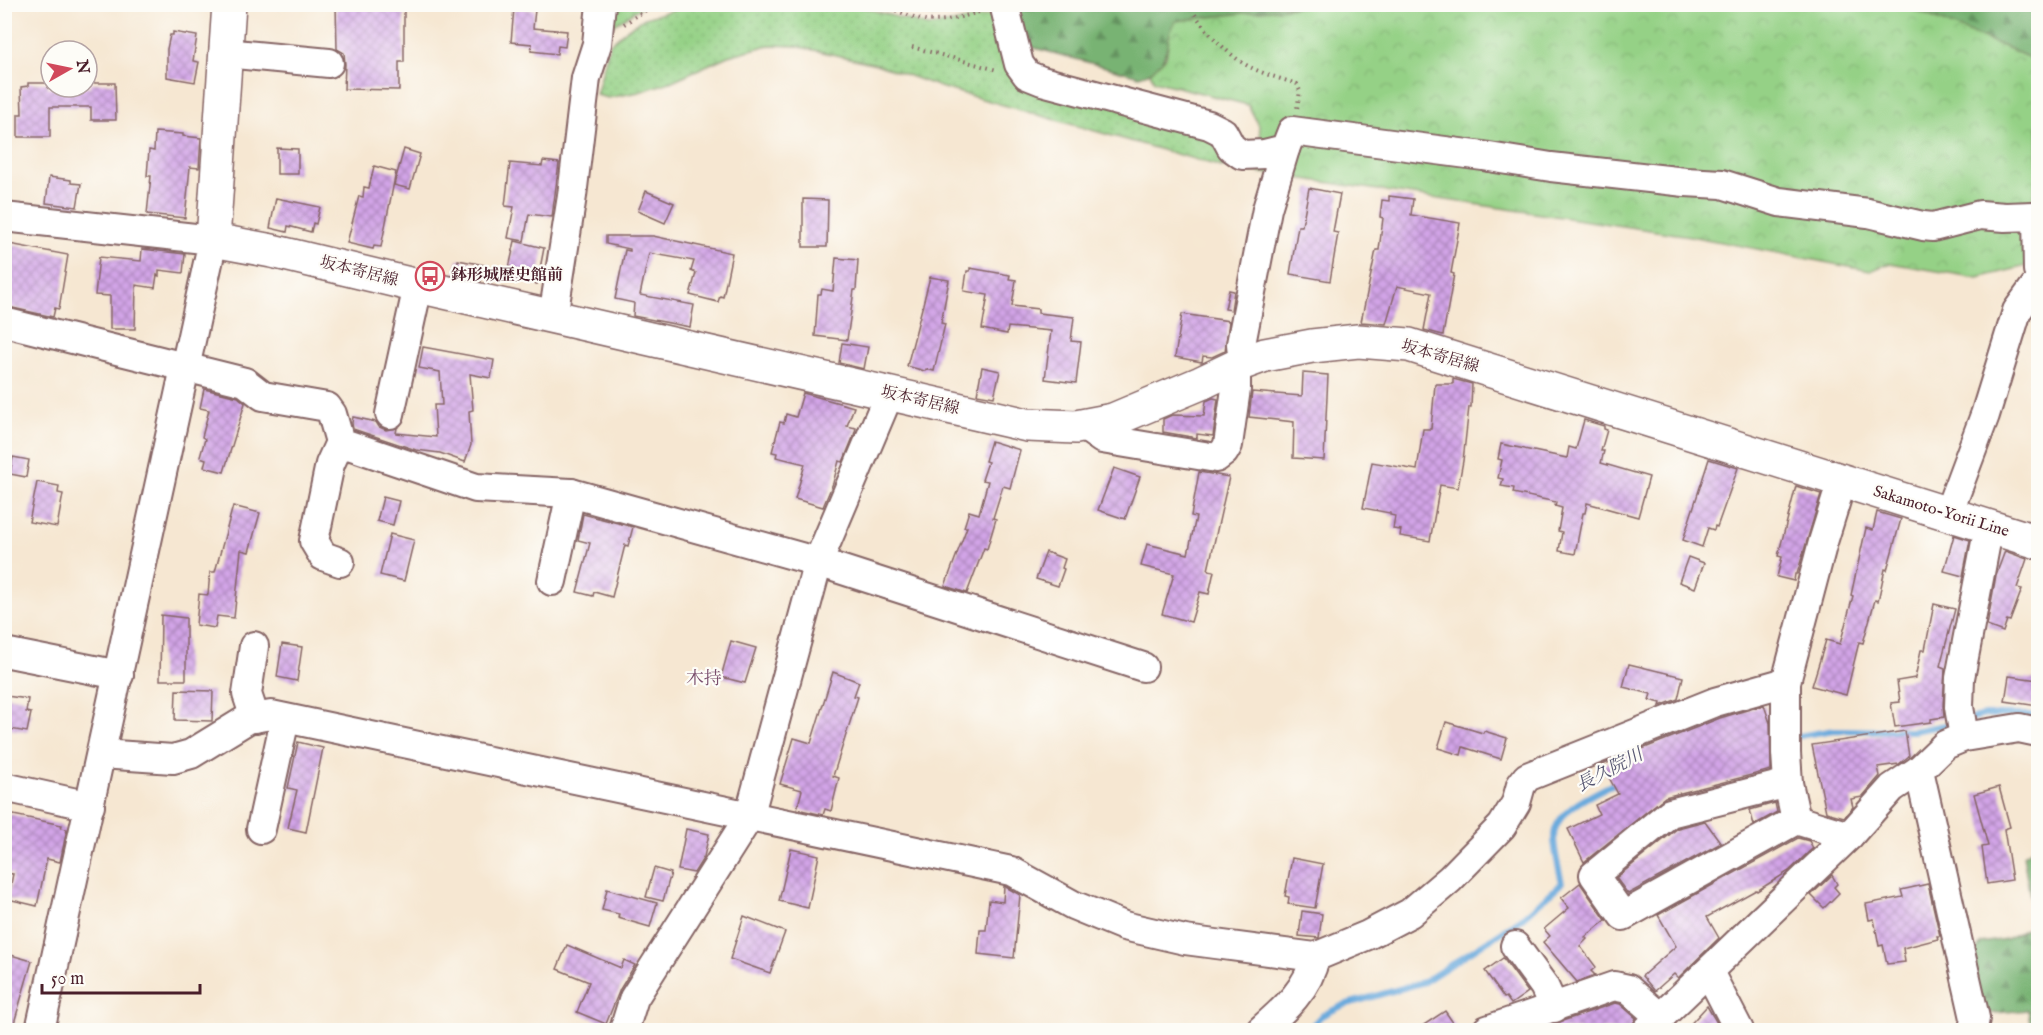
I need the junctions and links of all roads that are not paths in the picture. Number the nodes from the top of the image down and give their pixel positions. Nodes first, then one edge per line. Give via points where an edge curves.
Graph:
1 (229, 4) edge
2 (601, 4) edge
3 (998, 6) edge
4 (225, 54) junction
5 (329, 63) dead end
6 (1288, 140) junction
7 (4, 217) edge
8 (213, 240) junction
9 (2038, 270) edge
10 (2038, 282) edge
11 (418, 286) junction
12 (553, 316) junction
13 (4, 322) edge
14 (1240, 364) junction
15 (185, 366) junction
16 (889, 394) junction
17 (390, 414) dead end
18 (1085, 427) junction
19 (340, 442) junction
20 (1842, 482) junction
21 (571, 493) junction
22 (1948, 514) junction
23 (1989, 526) junction
24 (2038, 542) edge
25 (340, 562) dead end
26 (818, 562) junction
27 (552, 581) dead end
28 (254, 646) dead end
29 (4, 652) edge
30 (1143, 667) dead end
31 (119, 675) junction
32 (1785, 682) junction
33 (255, 718) junction
34 (285, 718) junction
35 (1962, 725) junction
36 (2038, 732) edge
37 (101, 754) junction
38 (1919, 770) junction
39 (1788, 783) junction
40 (4, 787) edge
41 (90, 806) junction
42 (749, 817) junction
43 (1796, 820) junction
44 (261, 829) dead end
45 (1849, 836) junction
46 (1515, 946) dead end
47 (1314, 964) junction
48 (1709, 972) junction
49 (1554, 1008) junction
50 (1654, 1024) edge
51 (40, 1030) edge
52 (624, 1030) edge
53 (1261, 1030) edge
54 (1288, 1030) edge
55 (1487, 1030) edge
56 (1740, 1030) edge
57 (1973, 1030) edge

1 - 4 main road
2 - 12 street via 597,44 586,78
3 - 6 street via 1019,64 1027,75 1209,124 1223,132 1231,147 1242,155 1264,154
4 - 5 street
4 - 8 main road
6 - 9 street via 1722,184 1779,202 1868,213 1923,226 1974,215 2037,216
6 - 14 street via 1267,209
7 - 8 street
8 - 11 main road, 坂本寄居線
8 - 15 street
10 - 22 street via 2017,311 1985,415
11 - 12 main road, 坂本寄居線
11 - 17 street
12 - 16 main road, 坂本寄居線
13 - 15 street
14 - 18 main road, 坂本寄居線 via 1113,420
14 - 18 street via 1228,445 1216,458 1102,440
14 - 20 main road, 坂本寄居線 via 1312,346 1359,341 1409,345
15 - 19 street via 244,382 263,396 327,407
15 - 31 street
16 - 18 main road, 坂本寄居線 via 1027,425
16 - 26 street
19 - 21 street via 476,488
19 - 25 street via 330,464 314,541 323,556
20 - 22 main road, Sakamoto-Yorii Line
20 - 32 street
21 - 26 street
21 - 27 street
22 - 23 main road, Sakamoto-Yorii Line
23 - 24 main road, Sakamoto-Yorii Line
23 - 35 street via 1960,678
26 - 30 street
26 - 42 street
28 - 33 street via 247,694
29 - 31 street
31 - 37 street
32 - 39 street
32 - 47 street via 1715,702 1527,777 1502,826 1450,879 1410,913
33 - 34 street
33 - 37 street via 191,754 173,759
34 - 42 street
34 - 44 street
35 - 36 street
35 - 38 street
37 - 41 street
38 - 45 street via 1892,788
38 - 57 street via 1974,1018
39 - 43 street
39 - 43 street via 1670,813 1594,875 1623,915
40 - 41 street
41 - 51 street
42 - 47 street via 1011,871 1073,905 1124,926
42 - 52 street via 634,998
43 - 45 street
45 - 48 street
46 - 49 street via 1544,986
47 - 53 street via 1303,988
47 - 54 street via 1316,999
48 - 50 street
48 - 56 street
49 - 50 street via 1614,986 1628,989
49 - 55 street

